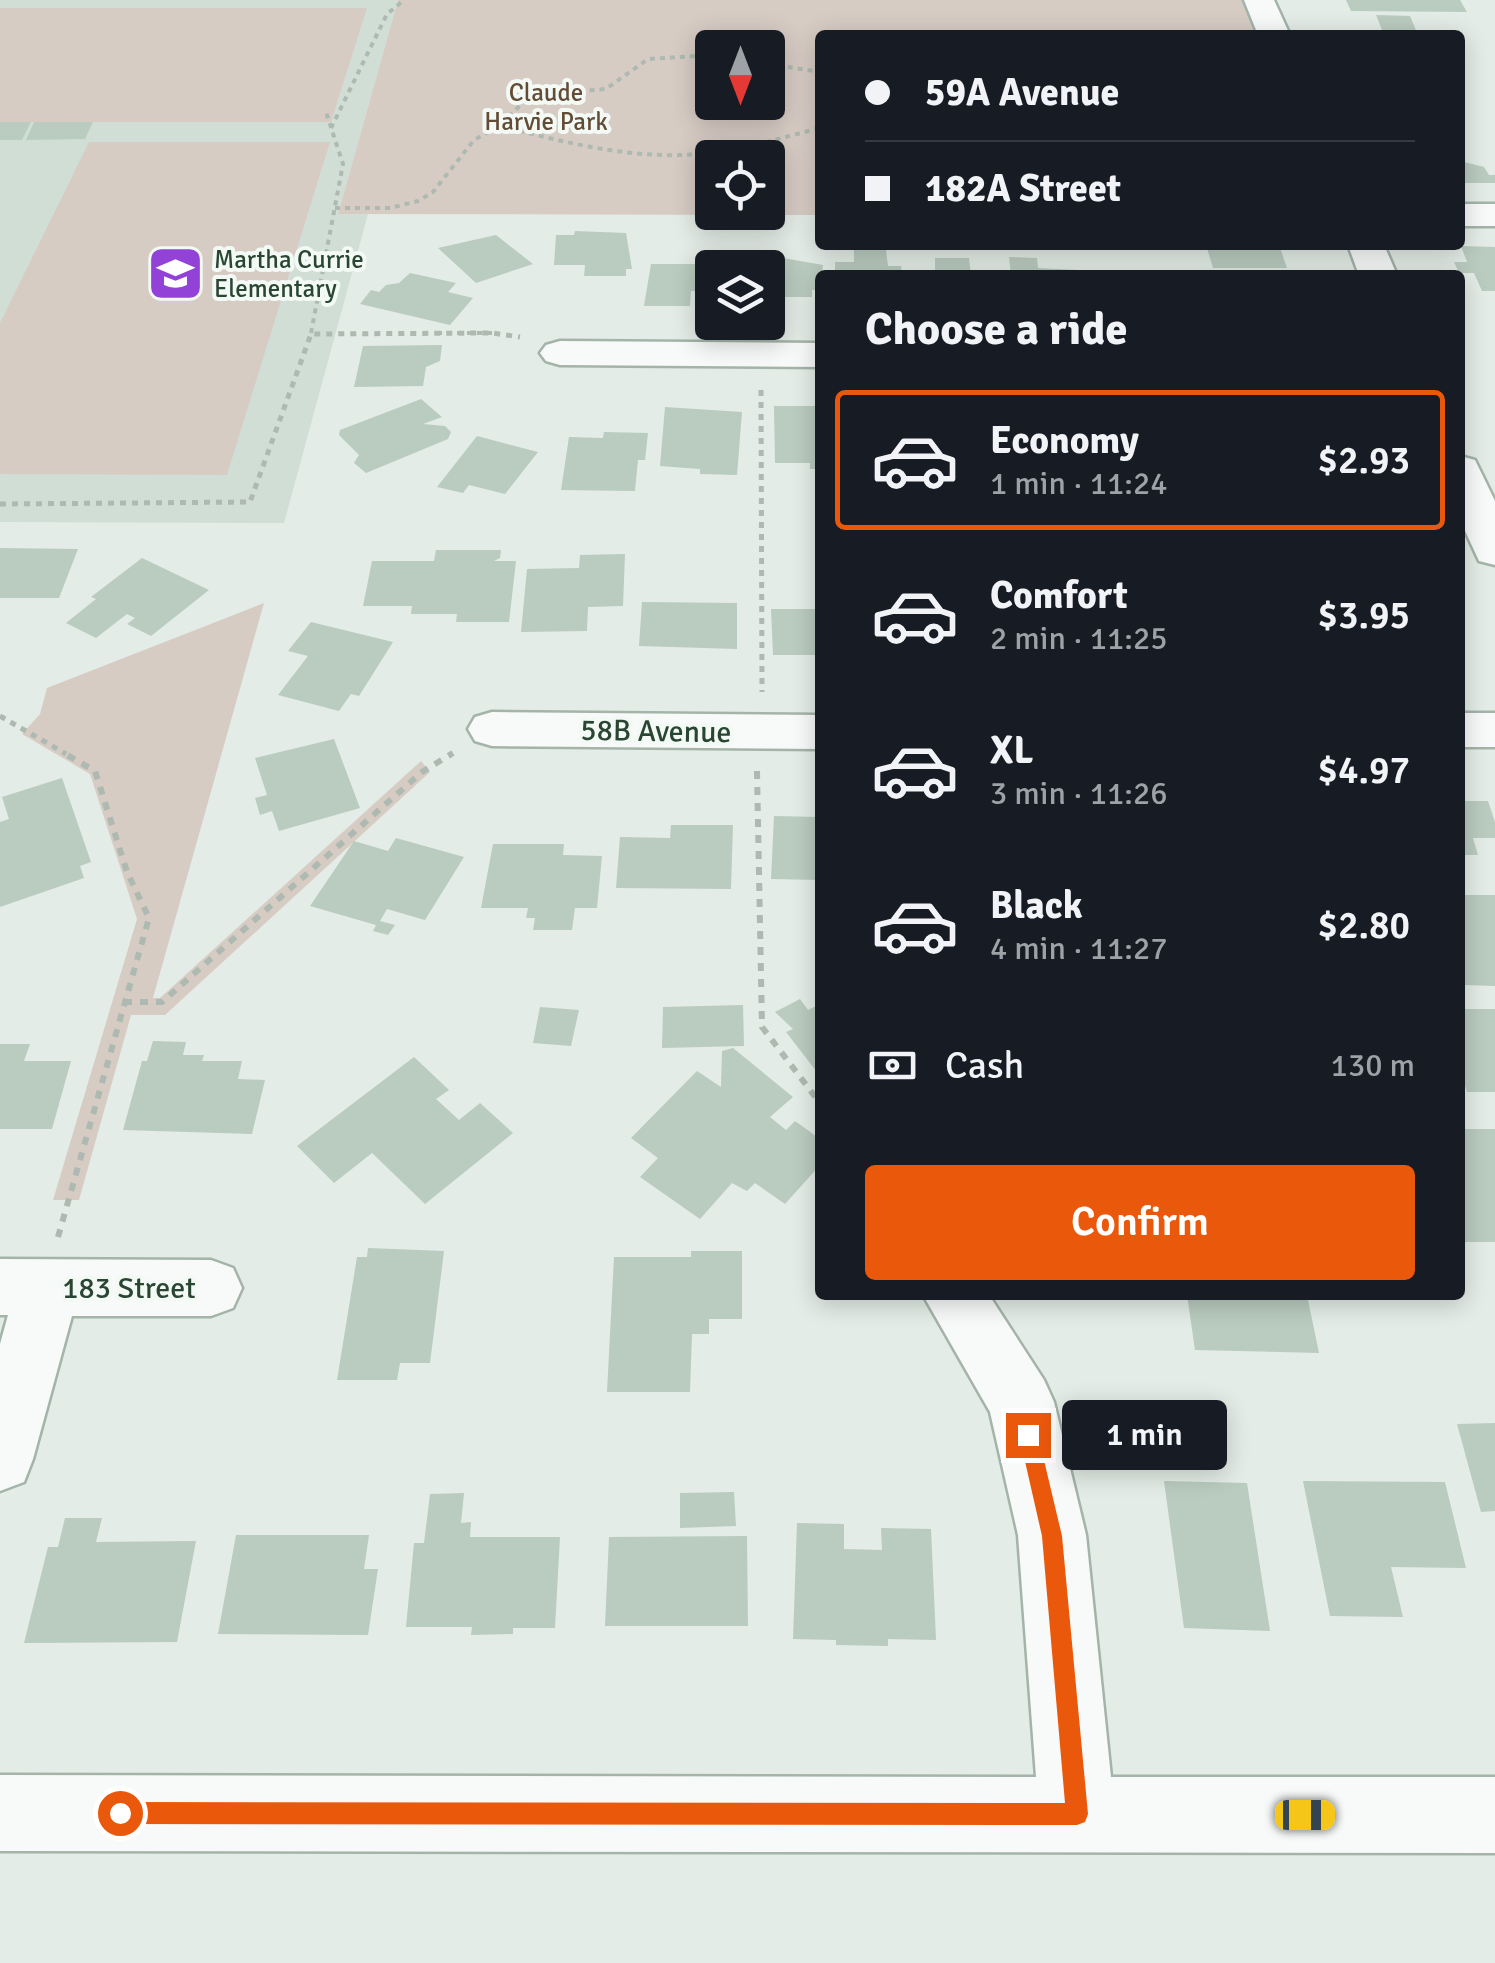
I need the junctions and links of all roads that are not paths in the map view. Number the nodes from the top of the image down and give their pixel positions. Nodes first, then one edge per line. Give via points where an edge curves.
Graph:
1 (1259, 0) edge
2 (1272, 30) edge
3 (1465, 215) edge
4 (1495, 215) edge
5 (543, 346) road end
6 (815, 355) edge
7 (1465, 481) edge
8 (1495, 551) edge
9 (492, 729) road end
10 (1465, 730) edge
11 (1495, 730) edge
12 (815, 732) edge
13 (24, 1287) edge
14 (211, 1288) dead end
15 (957, 1300) edge
16 (0, 1459) edge
17 (0, 1813) edge
18 (1077, 1814) junction
19 (1495, 1816) edge

1 - 2 street
3 - 4 street
5 - 6 street
7 - 8 street
9 - 12 street, 58B Avenue
10 - 11 street
13 - 14 street, 183 Street
13 - 16 street, 183 Street
15 - 18 street via 1021,1402 1052,1536
17 - 18 street
18 - 19 street

